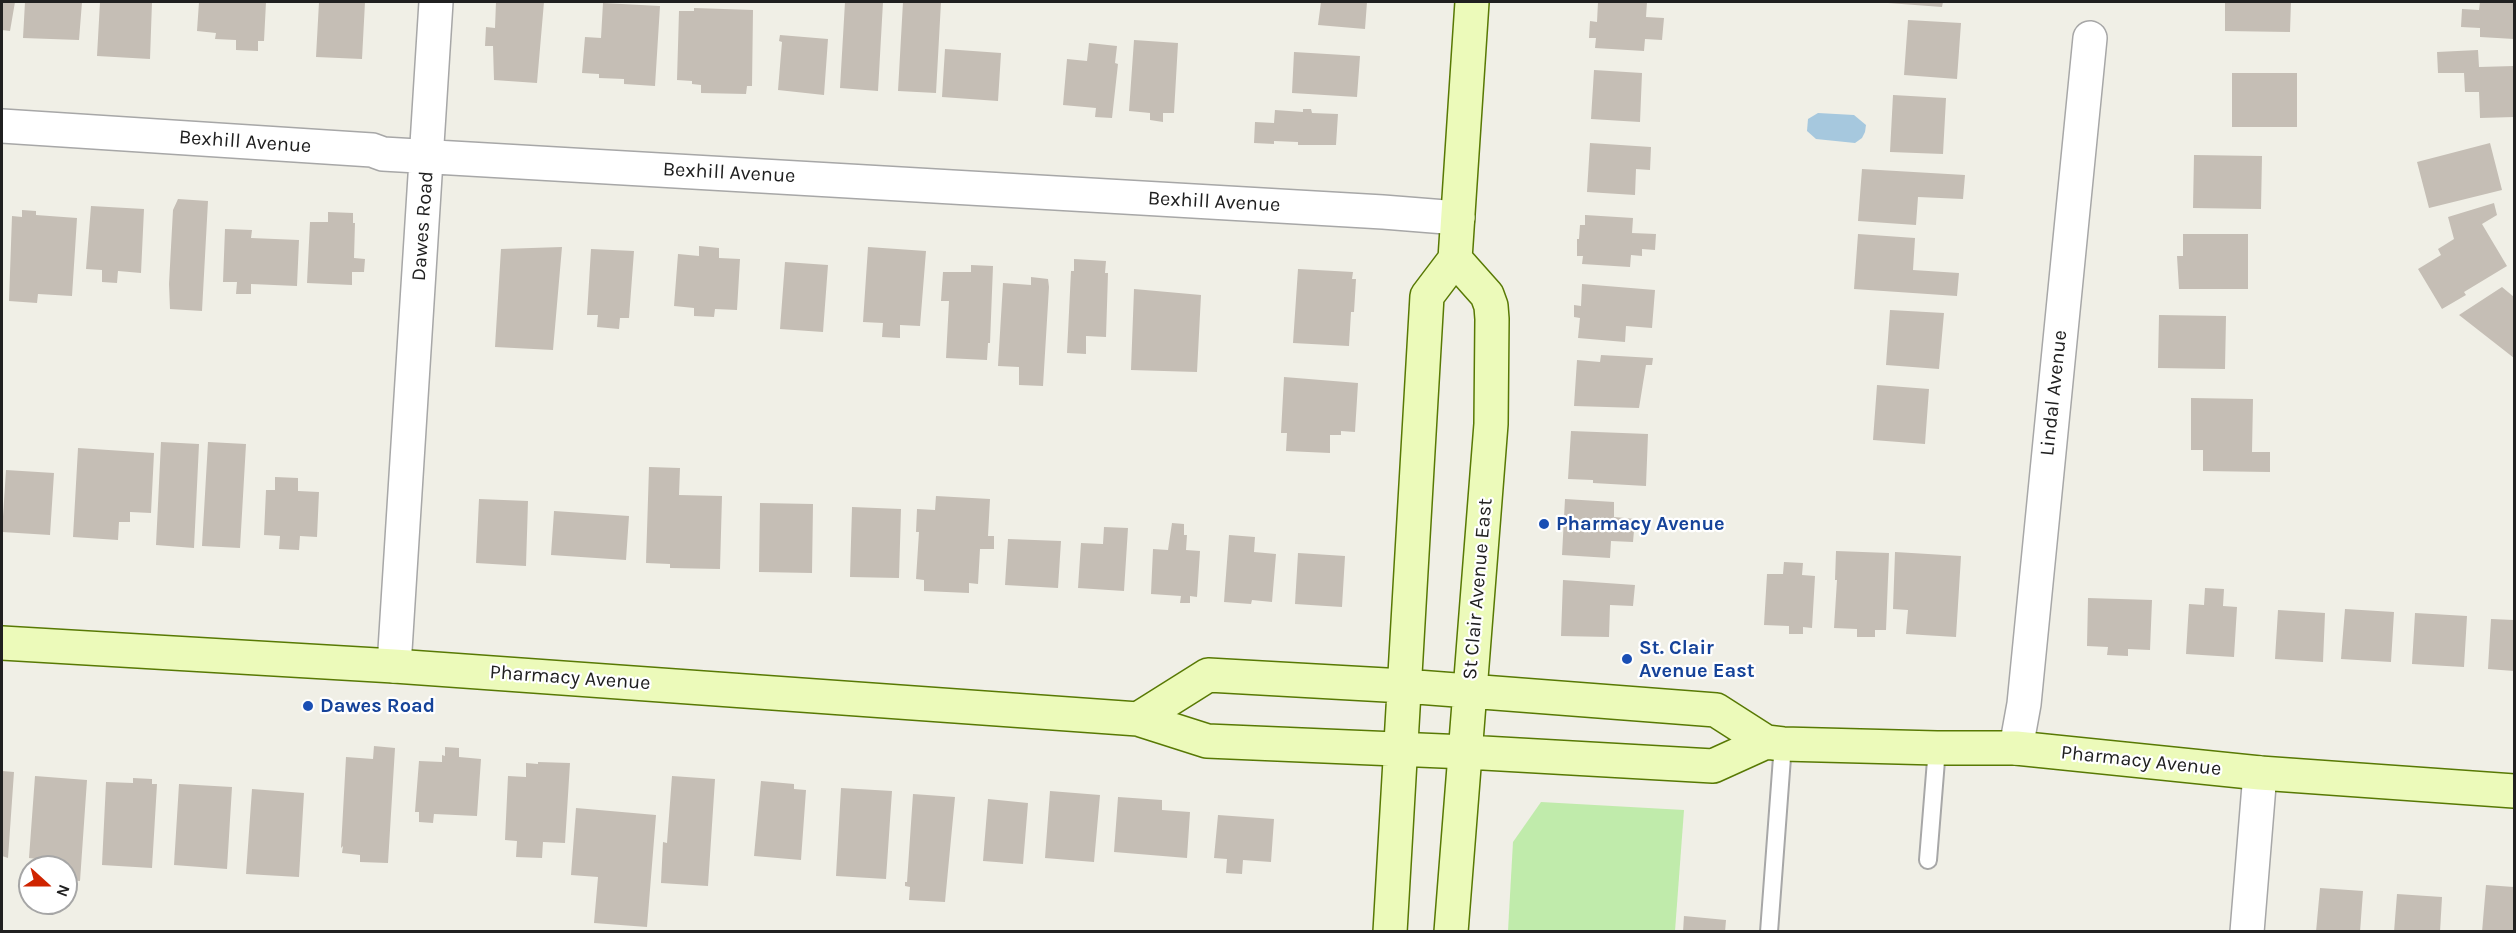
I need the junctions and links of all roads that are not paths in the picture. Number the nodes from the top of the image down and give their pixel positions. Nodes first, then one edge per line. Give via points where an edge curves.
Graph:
1 (436, 2) edge
2 (1472, 2) edge
3 (2090, 38) dead end
4 (2, 126) edge
5 (427, 155) junction
6 (1458, 218) junction
7 (1455, 259) junction
8 (2, 643) edge
9 (394, 666) junction
10 (1404, 686) junction
11 (1470, 691) junction
12 (1138, 719) junction
13 (1775, 743) junction
14 (1937, 748) junction
15 (2016, 748) junction
16 (1400, 749) junction
17 (1466, 752) junction
18 (2260, 773) junction
19 (2514, 791) edge
20 (1928, 860) dead end
21 (1390, 932) edge
22 (1451, 932) edge
23 (1769, 932) edge
24 (2247, 932) edge

1 - 5 street, Dawes Road
2 - 6 street
3 - 15 street, Lindal Avenue via 2024,704
4 - 5 street, Bexhill Avenue
5 - 6 street, Bexhill Avenue
5 - 9 street, Dawes Road
6 - 7 street
7 - 10 street via 1427,296
7 - 11 street, St Clair Avenue East via 1487,295 1492,319 1491,424
8 - 9 street, Pharmacy Avenue
9 - 12 street, Pharmacy Avenue
10 - 11 street
10 - 12 street via 1208,675
10 - 16 street
11 - 13 street via 1716,710
11 - 17 street, St Clair Avenue East
12 - 16 street, Pharmacy Avenue via 1207,741
13 - 14 street, Pharmacy Avenue
13 - 17 street, Pharmacy Avenue via 1713,766
13 - 23 lane
14 - 15 street, Pharmacy Avenue
14 - 20 lane
15 - 18 street, Pharmacy Avenue
16 - 17 street, Pharmacy Avenue
16 - 21 street
17 - 22 street, St Clair Avenue East
18 - 19 street, Pharmacy Avenue
18 - 24 street

